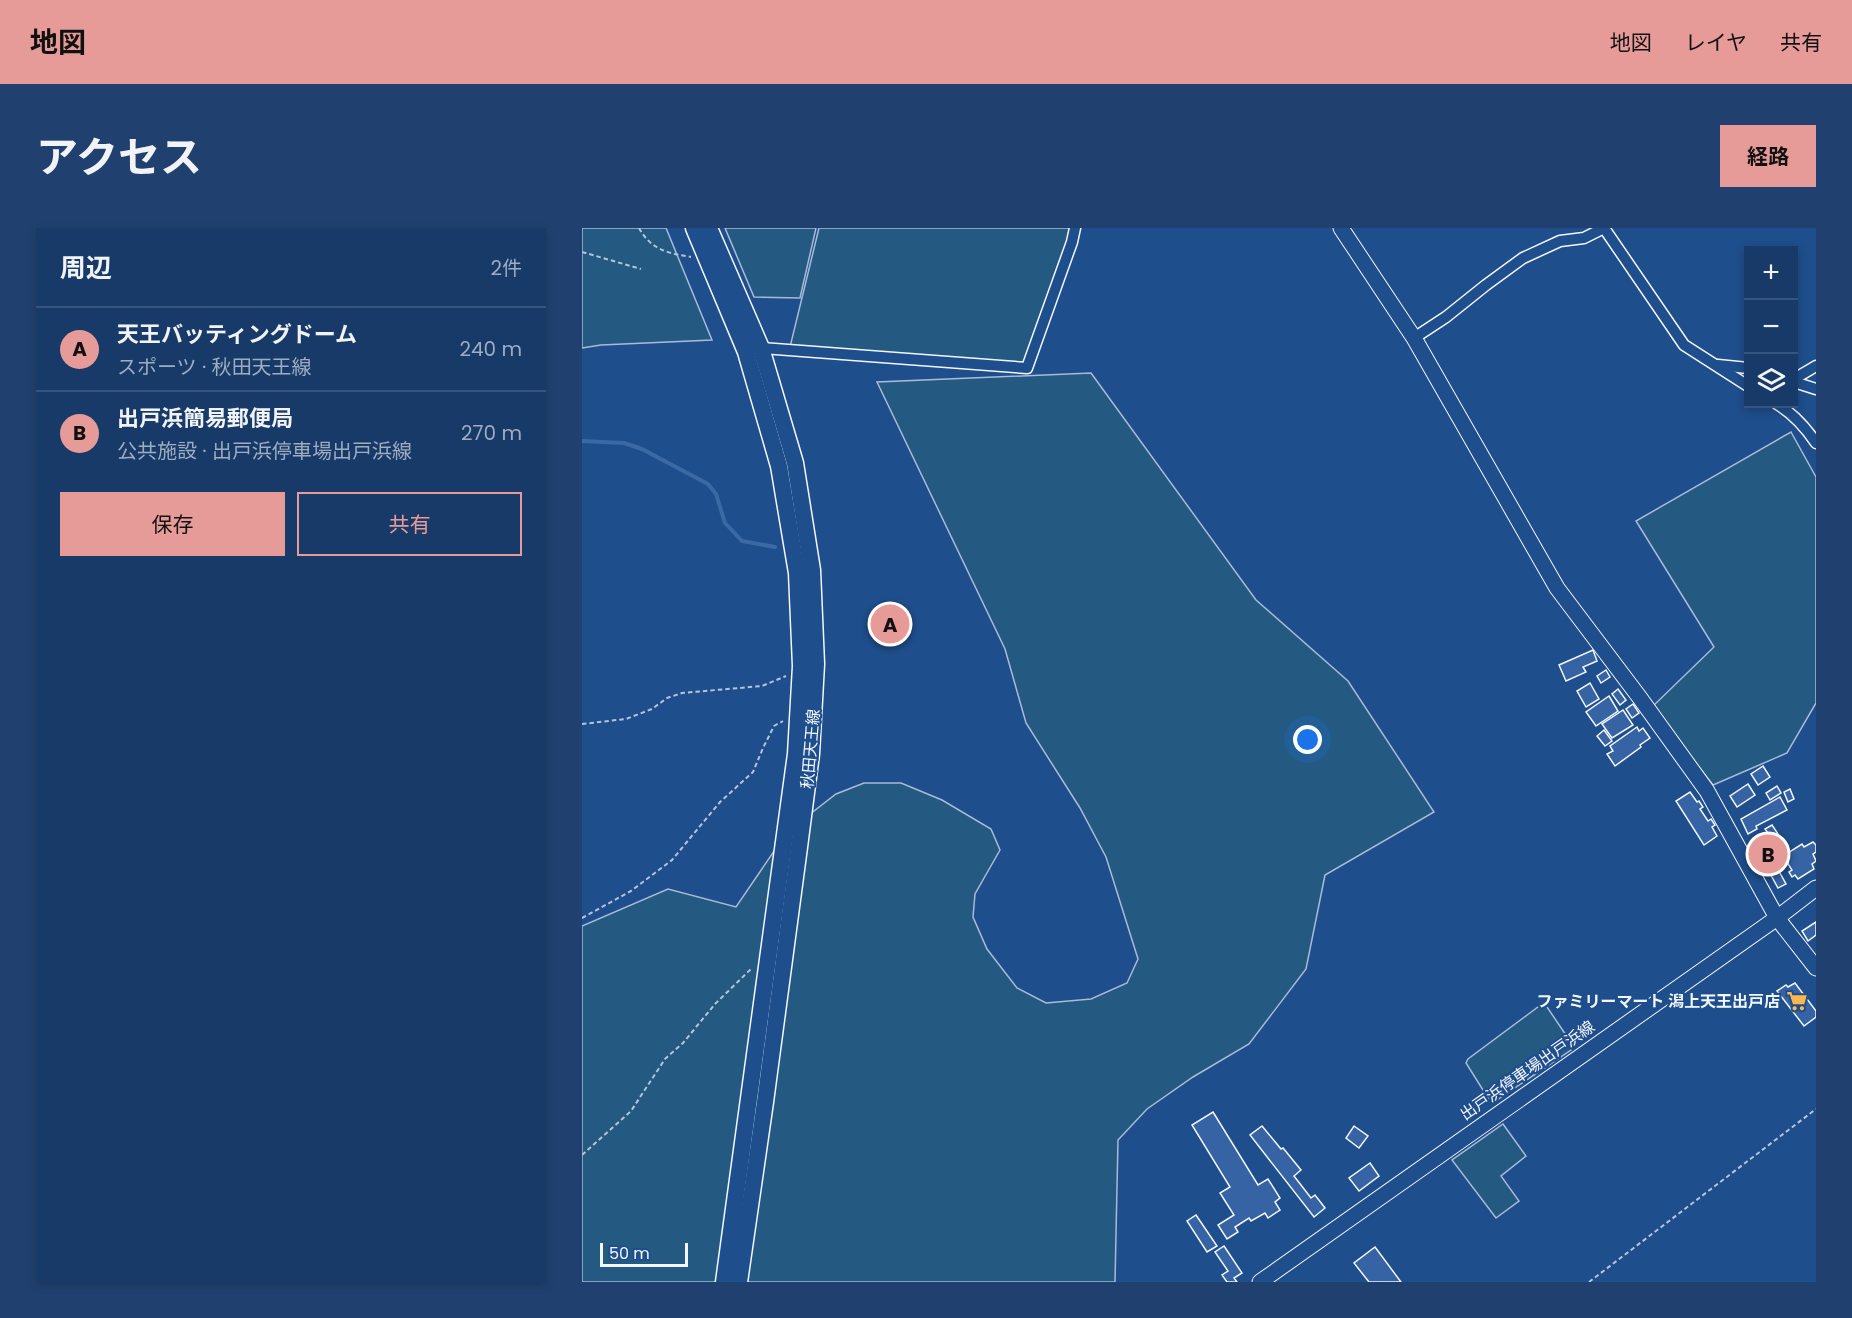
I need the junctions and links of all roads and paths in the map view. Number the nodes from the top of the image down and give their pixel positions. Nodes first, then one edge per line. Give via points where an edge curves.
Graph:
1 (639, 228) edge
2 (694, 228) edge
3 (709, 228) edge
4 (1075, 228) edge
5 (1341, 228) edge
6 (1604, 228) edge
7 (582, 252) edge
8 (709, 260) junction
9 (641, 269) dead end
10 (1414, 338) junction
11 (761, 348) junction
12 (1715, 365) junction
13 (1816, 366) edge
14 (1744, 368) edge
15 (1798, 378) edge
16 (1798, 382) edge
17 (1744, 383) edge
18 (1816, 389) edge
19 (1783, 408) edge
20 (1816, 443) edge
21 (801, 669) junction
22 (798, 718) junction
23 (582, 724) edge
24 (1816, 888) edge
25 (582, 918) edge
26 (1777, 918) junction
27 (768, 960) junction
28 (1816, 968) edge
29 (1816, 1109) edge
30 (582, 1155) edge
31 (724, 1282) edge
32 (739, 1282) edge
33 (1260, 1282) edge
34 (1589, 1282) edge

1 - 8 path via 645,239 665,253
2 - 8 main road, 秋田天王線
3 - 11 main road, 秋田天王線
4 - 11 street via 1028,368
5 - 10 street
6 - 10 street via 1584,238 1560,241 1523,258
6 - 12 street via 1684,345
7 - 9 path
8 - 21 main road, 秋田天王線 via 746,352 779,466 797,573
10 - 26 street via 1557,588 1707,791
11 - 32 main road, 秋田天王線 via 795,463 812,570 816,664 801,836
12 - 14 street
12 - 17 street
13 - 15 street
16 - 18 street
19 - 20 street
21 - 22 main road, 秋田天王線
21 - 23 path via 762,686 682,693 626,719
22 - 25 path via 774,726 753,772 720,802 672,860 631,891
22 - 27 main road, 秋田天王線
24 - 26 street, 出戸浜停車場出戸浜線
26 - 28 street
26 - 33 street, 出戸浜停車場出戸浜線
27 - 30 path via 754,966 715,1004 665,1059 631,1111
27 - 31 main road, 秋田天王線
29 - 34 path

